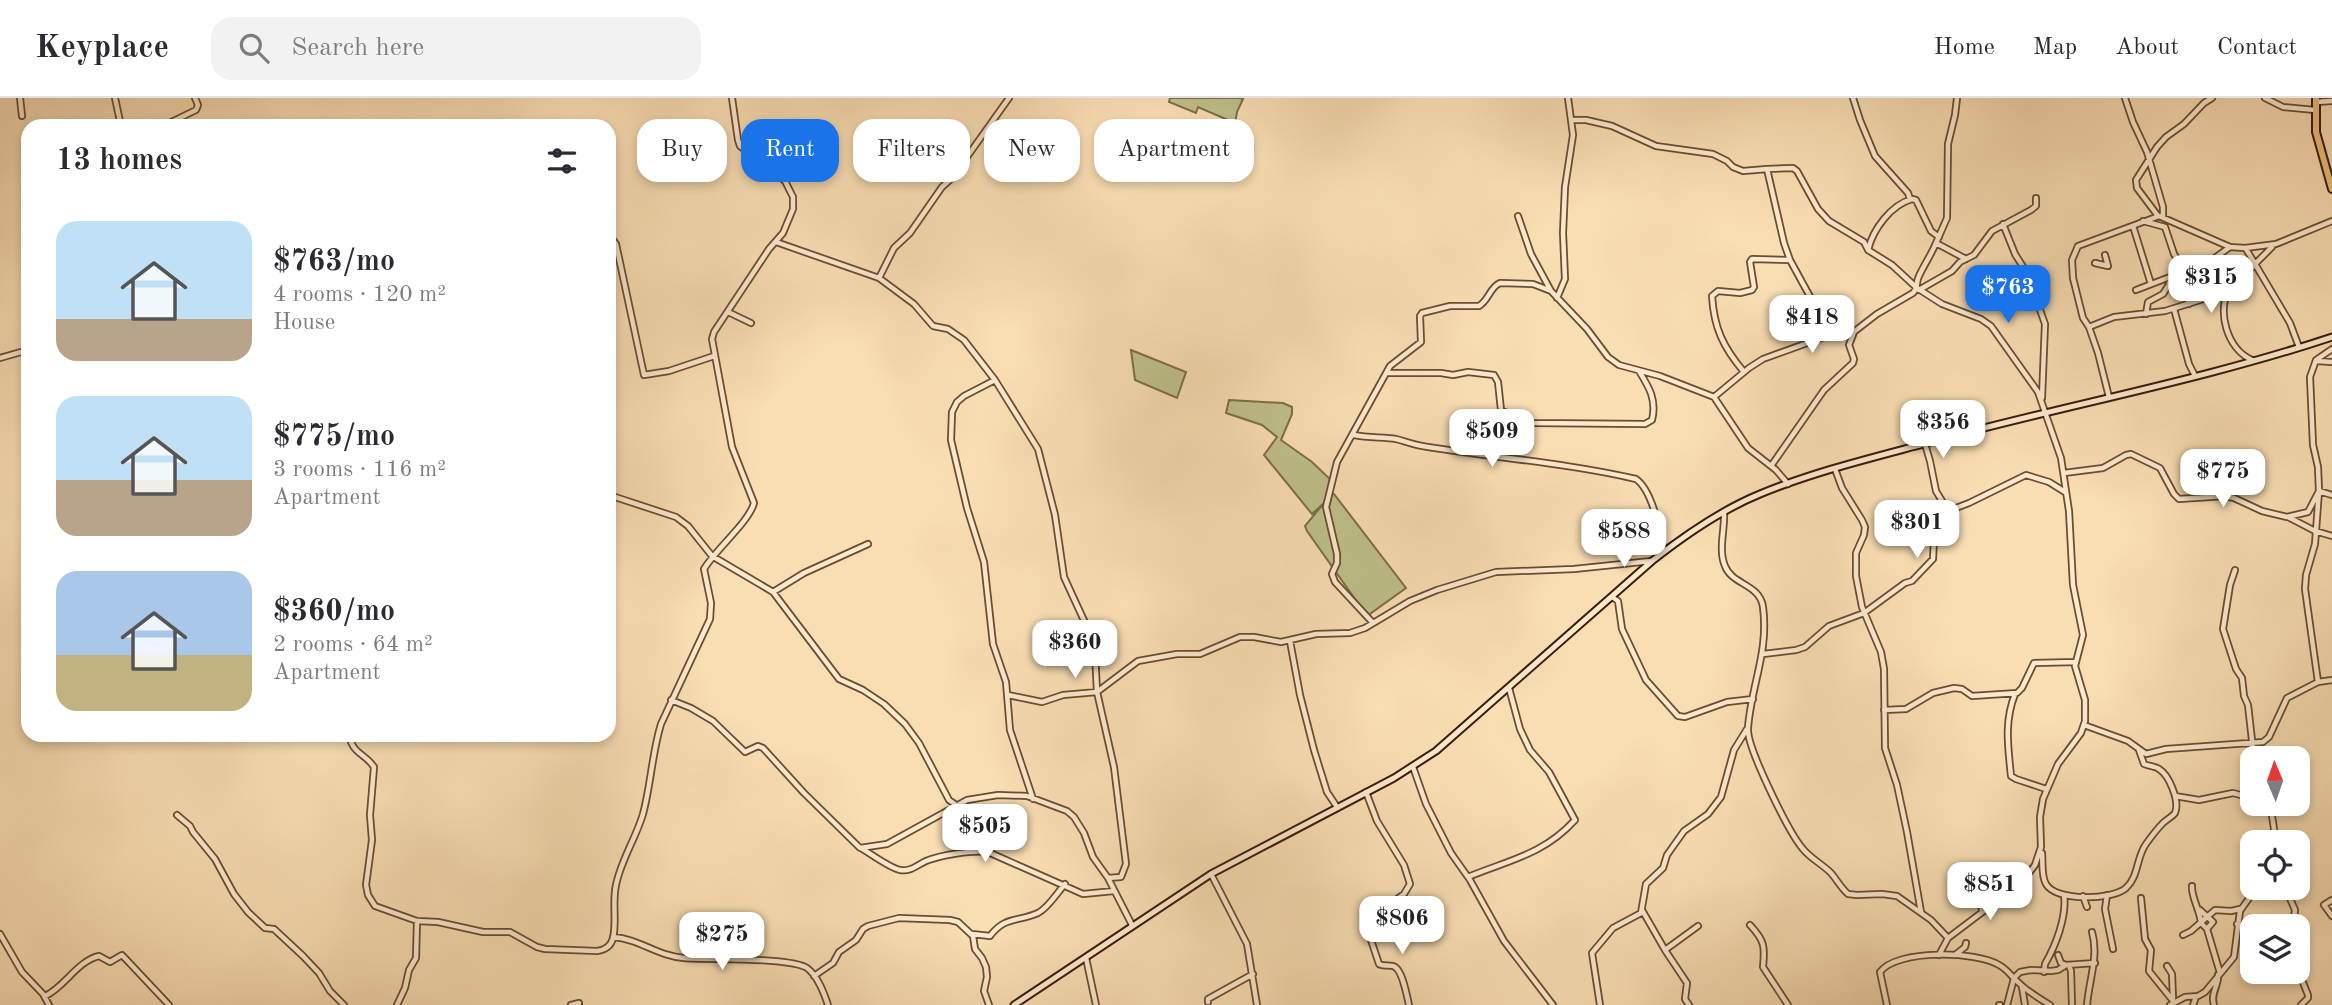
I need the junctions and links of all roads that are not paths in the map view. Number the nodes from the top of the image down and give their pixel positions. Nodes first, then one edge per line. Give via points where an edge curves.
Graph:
1 (20, 98) edge
2 (115, 98) edge
3 (195, 98) edge
4 (732, 98) edge
5 (1009, 98) edge
6 (1568, 98) edge
7 (1853, 98) edge
8 (1957, 98) edge
9 (2125, 98) edge
10 (2212, 98) edge
11 (2265, 98) edge
12 (2332, 101) edge
13 (2315, 103) edge
14 (22, 116) dead end
15 (120, 119) edge
16 (177, 119) edge
17 (1571, 120) junction
18 (741, 147) edge
19 (2149, 160) junction
20 (1767, 169) junction
21 (786, 182) edge
22 (2332, 189) edge
23 (2036, 198) dead end
24 (1910, 200) junction
25 (1518, 216) dead end
26 (2161, 217) junction
27 (2143, 221) junction
28 (2332, 221) edge
29 (2003, 225) junction
30 (2133, 226) junction
31 (1939, 237) junction
32 (775, 242) junction
33 (1936, 243) junction
34 (616, 244) edge
35 (2276, 244) junction
36 (2230, 247) junction
37 (2245, 248) junction
38 (1868, 250) junction
39 (2105, 254) dead end
40 (1966, 259) junction
41 (1790, 260) junction
42 (2095, 263) dead end
43 (2255, 264) junction
44 (2185, 271) junction
45 (879, 278) junction
46 (2168, 282) junction
47 (2151, 284) junction
48 (1918, 289) junction
49 (2136, 290) dead end
50 (1550, 291) junction
51 (2229, 291) junction
52 (2215, 296) junction
53 (1557, 298) junction
54 (2189, 304) junction
55 (2174, 309) junction
56 (2224, 310) junction
57 (728, 312) junction
58 (2146, 314) junction
59 (751, 323) dead end
60 (2089, 327) junction
61 (1855, 331) junction
62 (1831, 335) junction
63 (2332, 337) edge
64 (2299, 346) junction
65 (2332, 349) edge
66 (21, 352) edge
67 (714, 356) junction
68 (0, 358) edge
69 (2252, 360) junction
70 (2316, 360) junction
71 (2332, 362) edge
72 (1639, 371) junction
73 (1744, 372) junction
74 (1387, 373) junction
75 (2194, 376) junction
76 (995, 380) junction
77 (1714, 397) junction
78 (2109, 397) junction
79 (2041, 399) junction
80 (2046, 411) junction
81 (1354, 435) junction
82 (1925, 443) junction
83 (1771, 466) junction
84 (1835, 470) junction
85 (2063, 473) junction
86 (1788, 484) junction
87 (2319, 492) junction
88 (2066, 493) junction
89 (2332, 495) edge
90 (616, 497) edge
91 (1947, 510) junction
92 (1724, 513) junction
93 (2287, 517) junction
94 (2315, 531) junction
95 (2332, 536) edge
96 (868, 544) dead end
97 (1664, 552) junction
98 (712, 556) junction
99 (1652, 561) junction
100 (2235, 570) dead end
101 (773, 592) junction
102 (1612, 597) junction
103 (1864, 613) junction
104 (1373, 622) junction
105 (1290, 641) junction
106 (1763, 654) junction
107 (2076, 662) junction
108 (2332, 680) edge
109 (2318, 682) junction
110 (1509, 688) junction
111 (1097, 692) junction
112 (2015, 693) junction
113 (1008, 695) junction
114 (1753, 699) junction
115 (671, 700) junction
116 (1884, 710) junction
117 (2084, 725) junction
118 (1748, 728) junction
119 (351, 742) edge
120 (2251, 744) junction
121 (2139, 750) junction
122 (1413, 767) junction
123 (2046, 789) junction
124 (1366, 792) junction
125 (2240, 795) edge
126 (2175, 796) junction
127 (1034, 799) junction
128 (959, 806) junction
129 (1337, 807) junction
130 (177, 815) dead end
131 (2041, 847) junction
132 (860, 848) junction
133 (1211, 874) junction
134 (1468, 877) junction
135 (1108, 878) junction
136 (1979, 879) dead end
137 (1065, 884) junction
138 (2192, 887) dead end
139 (1114, 891) junction
140 (2064, 895) junction
141 (2106, 895) junction
142 (2083, 897) junction
143 (2141, 898) dead end
144 (2247, 900) edge
145 (2332, 900) edge
146 (1641, 907) junction
147 (2087, 907) dead end
148 (2200, 909) junction
149 (2239, 911) junction
150 (1921, 912) junction
151 (1982, 912) junction
152 (2207, 916) junction
153 (2332, 916) edge
154 (417, 921) junction
155 (2200, 923) junction
156 (2237, 924) junction
157 (1132, 925) junction
158 (1750, 925) dead end
159 (1698, 926) dead end
160 (2240, 926) edge
161 (2207, 929) junction
162 (2092, 932) dead end
163 (972, 933) junction
164 (0, 934) edge
165 (2183, 935) dead end
166 (613, 937) junction
167 (1948, 938) junction
168 (1966, 943) dead end
169 (2113, 949) dead end
170 (1665, 950) junction
171 (1939, 955) junction
172 (1955, 955) junction
173 (2058, 955) dead end
174 (1086, 958) junction
175 (2095, 963) junction
176 (2067, 965) junction
177 (2167, 966) dead end
178 (2044, 972) junction
179 (2219, 973) junction
180 (1253, 974) junction
181 (814, 976) junction
182 (2014, 978) junction
183 (2020, 984) junction
184 (2303, 984) edge
185 (45, 996) junction
186 (2196, 997) junction
187 (1209, 1002) dead end
188 (579, 1003) dead end
189 (2173, 1004) edge
190 (49, 1005) edge
191 (169, 1005) edge
192 (344, 1005) edge
193 (397, 1005) edge
194 (571, 1005) edge
195 (828, 1005) edge
196 (989, 1005) edge
197 (1014, 1005) edge
198 (1096, 1005) edge
199 (1257, 1005) edge
200 (1409, 1005) edge
201 (1553, 1005) edge
202 (1600, 1005) edge
203 (1689, 1005) edge
204 (1787, 1005) edge
205 (1887, 1005) edge
206 (2007, 1005) edge
207 (2025, 1005) edge
208 (2050, 1005) edge
209 (2073, 1005) edge
210 (2087, 1005) edge
211 (2193, 1005) edge
212 (2214, 1005) edge
213 (2301, 1005) edge

1 - 14 street
2 - 15 street
3 - 16 street via 196,110
4 - 18 street
5 - 45 street via 914,229 894,248
6 - 17 street
7 - 24 street via 1875,156
8 - 31 street via 1948,144 1947,218
9 - 19 street
10 - 19 street via 2166,137
11 - 13 street via 2305,110
12 - 13 street
13 - 22 main road via 2319,146
17 - 20 street via 1612,126 1656,146 1713,155 1743,171
17 - 53 street via 1562,241 1565,279
19 - 26 street via 2163,205
19 - 26 street via 2136,185
20 - 38 street via 1797,171 1818,209 1864,242
20 - 41 street
21 - 32 street via 793,209
23 - 29 street via 2034,208
24 - 31 street via 1915,200
24 - 38 street via 1890,211
25 - 50 street
26 - 27 street
26 - 36 street
27 - 30 street
27 - 44 street via 2165,227
28 - 35 street
29 - 40 street
29 - 79 street via 2045,324
30 - 47 street
30 - 60 street via 2075,250 2073,278
31 - 33 street
32 - 45 street
32 - 57 street
33 - 40 street
33 - 48 street via 1918,277
34 - 67 street via 644,375
35 - 37 street
35 - 43 street
36 - 37 street
36 - 44 street via 2212,261
37 - 43 street
38 - 48 street
39 - 42 street via 2108,266
40 - 48 street
41 - 62 street
41 - 73 street via 1752,259 1752,290 1712,296 1718,334
43 - 51 street
43 - 64 street
44 - 46 street
45 - 76 street via 914,304 933,326 964,340
46 - 47 street
46 - 54 street via 2184,287
46 - 58 street via 2163,294 2148,302
47 - 49 street
48 - 61 street
48 - 79 street via 1991,326
50 - 53 street
50 - 74 street via 1533,284 1500,283 1479,306 1423,312 1421,342
51 - 52 street
51 - 56 street
52 - 54 street
52 - 56 street
53 - 72 street via 1608,357
54 - 55 street
55 - 58 street
55 - 75 street
56 - 69 street via 2236,349
57 - 59 street
57 - 67 street via 712,339
58 - 60 street via 2114,317
60 - 78 street
61 - 62 street
61 - 83 street via 1849,345 1853,363 1820,394
62 - 73 street via 1763,359
63 - 64 street
64 - 69 street
65 - 70 street
66 - 68 street
67 - 98 street via 732,447 754,503 746,519
69 - 75 street
70 - 71 street
70 - 87 street via 2310,391
72 - 74 street via 1654,405 1652,420 1645,424 1529,422 1501,410 1494,375
72 - 77 street
73 - 77 street
74 - 81 street
75 - 78 street
76 - 111 street via 1038,449 1055,515 1064,577 1095,652
76 - 113 street via 957,402 951,440 984,562 993,644
77 - 83 street via 1748,448
78 - 80 street
79 - 80 street
80 - 82 street
80 - 85 street
81 - 97 street via 1636,479 1654,512
81 - 104 street via 1338,459 1327,502 1337,554 1332,576
82 - 84 street
82 - 91 street via 1936,491
83 - 86 street
84 - 86 street
84 - 103 street via 1864,527 1855,565
85 - 88 street
85 - 93 street via 2103,468 2132,454 2160,468 2179,499 2229,497
86 - 92 street
87 - 89 street
87 - 93 street via 2306,514
87 - 94 street
88 - 91 street via 2026,475
88 - 107 street via 2083,635
90 - 98 street via 676,517
91 - 103 street via 1935,520 1933,561
92 - 97 street
92 - 106 street via 1724,566 1762,600
93 - 94 street
94 - 95 street
94 - 109 street via 2305,589
96 - 101 street
97 - 99 street
98 - 101 street
98 - 115 street via 704,574 710,619
99 - 102 street
99 - 104 street via 1496,572 1437,590
100 - 120 street via 2223,629 2242,678
101 - 128 street via 839,679 884,704 905,724 949,800
102 - 110 street
102 - 114 street via 1618,601 1622,629 1646,680 1678,716
103 - 106 street via 1829,626 1801,649
103 - 116 street via 1881,652
104 - 105 street via 1350,633 1316,634
105 - 111 street via 1244,637 1200,654 1146,659
105 - 129 street via 1314,750 1327,792
106 - 114 street
107 - 112 street via 2034,663
107 - 117 street via 2085,700
108 - 109 street
109 - 120 street via 2287,698 2268,738
110 - 122 street
110 - 134 street via 1530,750 1549,772 1575,820 1522,859
111 - 113 street via 1042,702
111 - 135 street via 1114,767 1126,858 1121,877
112 - 116 street via 1972,696 1954,688 1936,692 1906,709
112 - 123 street via 2006,733 2011,776
113 - 127 street via 1010,730
114 - 118 street
115 - 132 street via 713,720 745,752 763,748
115 - 166 street via 656,740 642,818 616,881
116 - 150 street via 1885,748 1908,832
117 - 121 street via 2131,742
117 - 123 street
118 - 146 street via 1734,750 1721,797 1708,814 1684,831 1663,867 1647,882
118 - 150 street via 1752,750 1791,832 1807,854 1848,894 1891,894
119 - 154 street via 374,767 368,895 382,910
120 - 121 street via 2148,754
121 - 126 street via 2144,764 2161,770
122 - 124 street
122 - 134 street via 1439,831
123 - 131 street via 2040,817
124 - 129 street
124 - 200 street via 1410,884 1366,925 1379,964 1397,969
125 - 126 street via 2202,800
126 - 141 street via 2175,812 2138,857 2133,879 2123,890
127 - 128 street via 998,794
127 - 135 street via 1074,817
128 - 132 street via 887,844
129 - 133 street
130 - 192 street via 222,869 248,912 303,956
131 - 140 street via 2044,882
131 - 151 street via 2029,873
132 - 137 street via 903,870 933,859 988,852
133 - 157 street
133 - 180 street via 1246,942
134 - 201 street via 1504,941
135 - 139 street
136 - 151 street
137 - 139 street via 1083,894
137 - 163 street via 1038,912 1003,922 990,936
138 - 148 street
139 - 157 street
140 - 142 street
140 - 178 street via 2064,919
141 - 142 street
141 - 169 street
142 - 147 street
143 - 189 street via 2151,950 2149,971
144 - 149 street
145 - 153 street via 2324,905
146 - 170 street
146 - 202 street via 1639,916 1613,928 1592,953
148 - 152 street
148 - 155 street
149 - 152 street via 2215,910
149 - 156 street
150 - 167 street
151 - 167 street
152 - 155 street
152 - 161 street via 2213,922
154 - 166 street via 510,932 552,950 602,951
154 - 193 street via 416,958
155 - 161 street
155 - 165 street
156 - 160 street
156 - 179 street via 2234,957
157 - 174 street
158 - 204 street via 1765,945 1763,967
159 - 170 street
161 - 179 street
162 - 175 street
163 - 181 street via 953,920 892,918 864,927 834,963
163 - 196 street via 985,967
164 - 185 street via 22,972
166 - 181 street via 631,938 673,957 798,965
167 - 171 street
168 - 172 street
170 - 203 street via 1687,983
171 - 172 street
171 - 205 street via 1884,967 1880,972
172 - 182 street via 1993,962
173 - 176 street
174 - 197 street
174 - 198 street
175 - 176 street
175 - 210 street
176 - 178 street
176 - 209 street
177 - 189 street via 2172,974
178 - 182 street via 2024,970
179 - 186 street
179 - 212 street via 2212,993
180 - 187 street
180 - 199 street
181 - 195 street
182 - 183 street
182 - 206 street
183 - 207 street
183 - 208 street
184 - 213 street via 2308,997
185 - 190 street
185 - 191 street via 94,957 110,962 122,955
186 - 189 street
186 - 211 street
188 - 194 street

